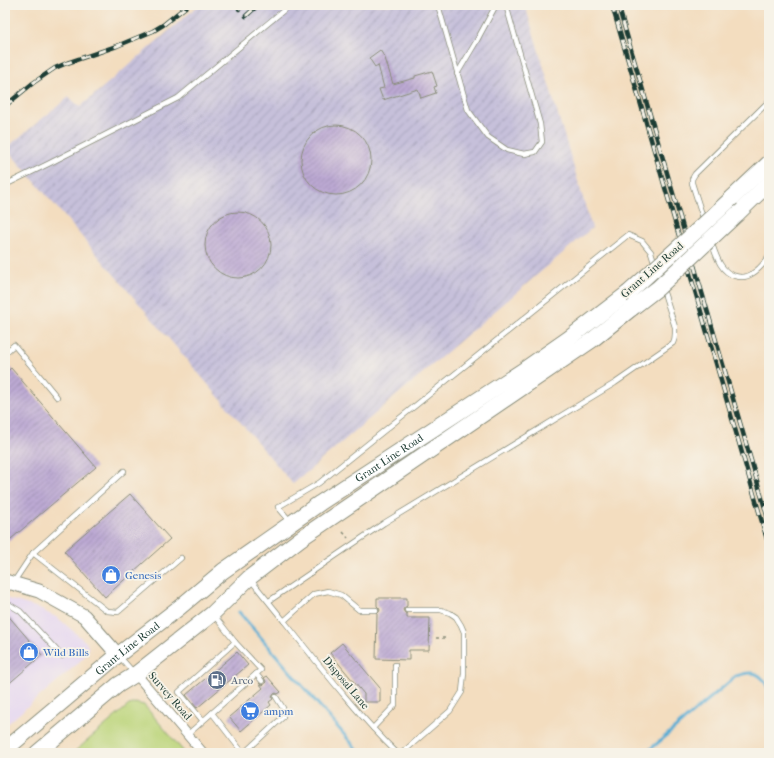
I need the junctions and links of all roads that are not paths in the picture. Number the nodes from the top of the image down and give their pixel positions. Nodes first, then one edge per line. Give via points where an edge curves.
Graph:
1 (290, 5) edge
2 (438, 5) edge
3 (496, 5) edge
4 (506, 5) edge
5 (457, 74) junction
6 (769, 101) edge
7 (769, 162) edge
8 (769, 183) edge
9 (5, 185) edge
10 (769, 257) edge
11 (5, 353) edge
12 (56, 397) dead end
13 (124, 471) dead end
14 (292, 523) junction
15 (33, 553) junction
16 (181, 558) dead end
17 (249, 578) junction
18 (8, 586) edge
19 (269, 601) junction
20 (5, 602) edge
21 (376, 610) dead end
22 (408, 610) dead end
23 (212, 614) junction
24 (284, 621) junction
25 (235, 642) junction
26 (118, 655) junction
27 (62, 656) dead end
28 (395, 666) dead end
29 (136, 674) junction
30 (256, 674) junction
31 (262, 681) dead end
32 (276, 696) dead end
33 (212, 713) junction
34 (203, 721) junction
35 (373, 728) junction
36 (188, 734) junction
37 (5, 750) edge
38 (37, 753) edge
39 (203, 753) edge
40 (243, 753) edge
41 (397, 753) edge
42 (402, 753) edge

1 - 9 lane via 178,98
2 - 5 lane
3 - 5 lane
4 - 5 lane via 540,124 542,142 535,152 524,154 507,150 488,137 468,110
6 - 10 lane via 695,174 692,183 717,259 725,271 742,278 754,273
7 - 14 main road, Grant Line Road, bridge via 628,292 568,339
8 - 17 main road, Grant Line Road, bridge via 658,288 592,340 300,539
11 - 12 lane via 14,345
13 - 15 lane
14 - 19 lane via 278,507 319,483 628,235 642,241 651,252 675,327 673,343 615,383 384,523
14 - 26 main road, Grant Line Road via 223,571
15 - 16 lane via 107,611 118,612
15 - 18 lane
17 - 19 lane, Disposal Lane
17 - 23 main road, Grant Line Road
18 - 26 main road via 39,591 84,616
19 - 24 lane, Disposal Lane
20 - 27 lane via 20,611
21 - 24 lane via 359,610 341,595 328,591 314,594
22 - 42 lane via 440,610 456,617 464,632 464,672 462,692 450,711
23 - 25 lane
23 - 29 main road, Grant Line Road
24 - 35 lane, Disposal Lane
25 - 30 lane via 261,670
25 - 34 lane via 179,692
26 - 29 lane, Survey Road
26 - 37 main road, Grant Line Road
28 - 35 lane via 395,705
29 - 36 street, Survey Road
29 - 38 main road, Grant Line Road via 118,685
30 - 31 lane
30 - 33 lane
32 - 40 lane via 283,708 283,717
33 - 34 lane
33 - 40 lane
34 - 36 lane
35 - 41 lane, Disposal Lane
36 - 39 street, Survey Road

